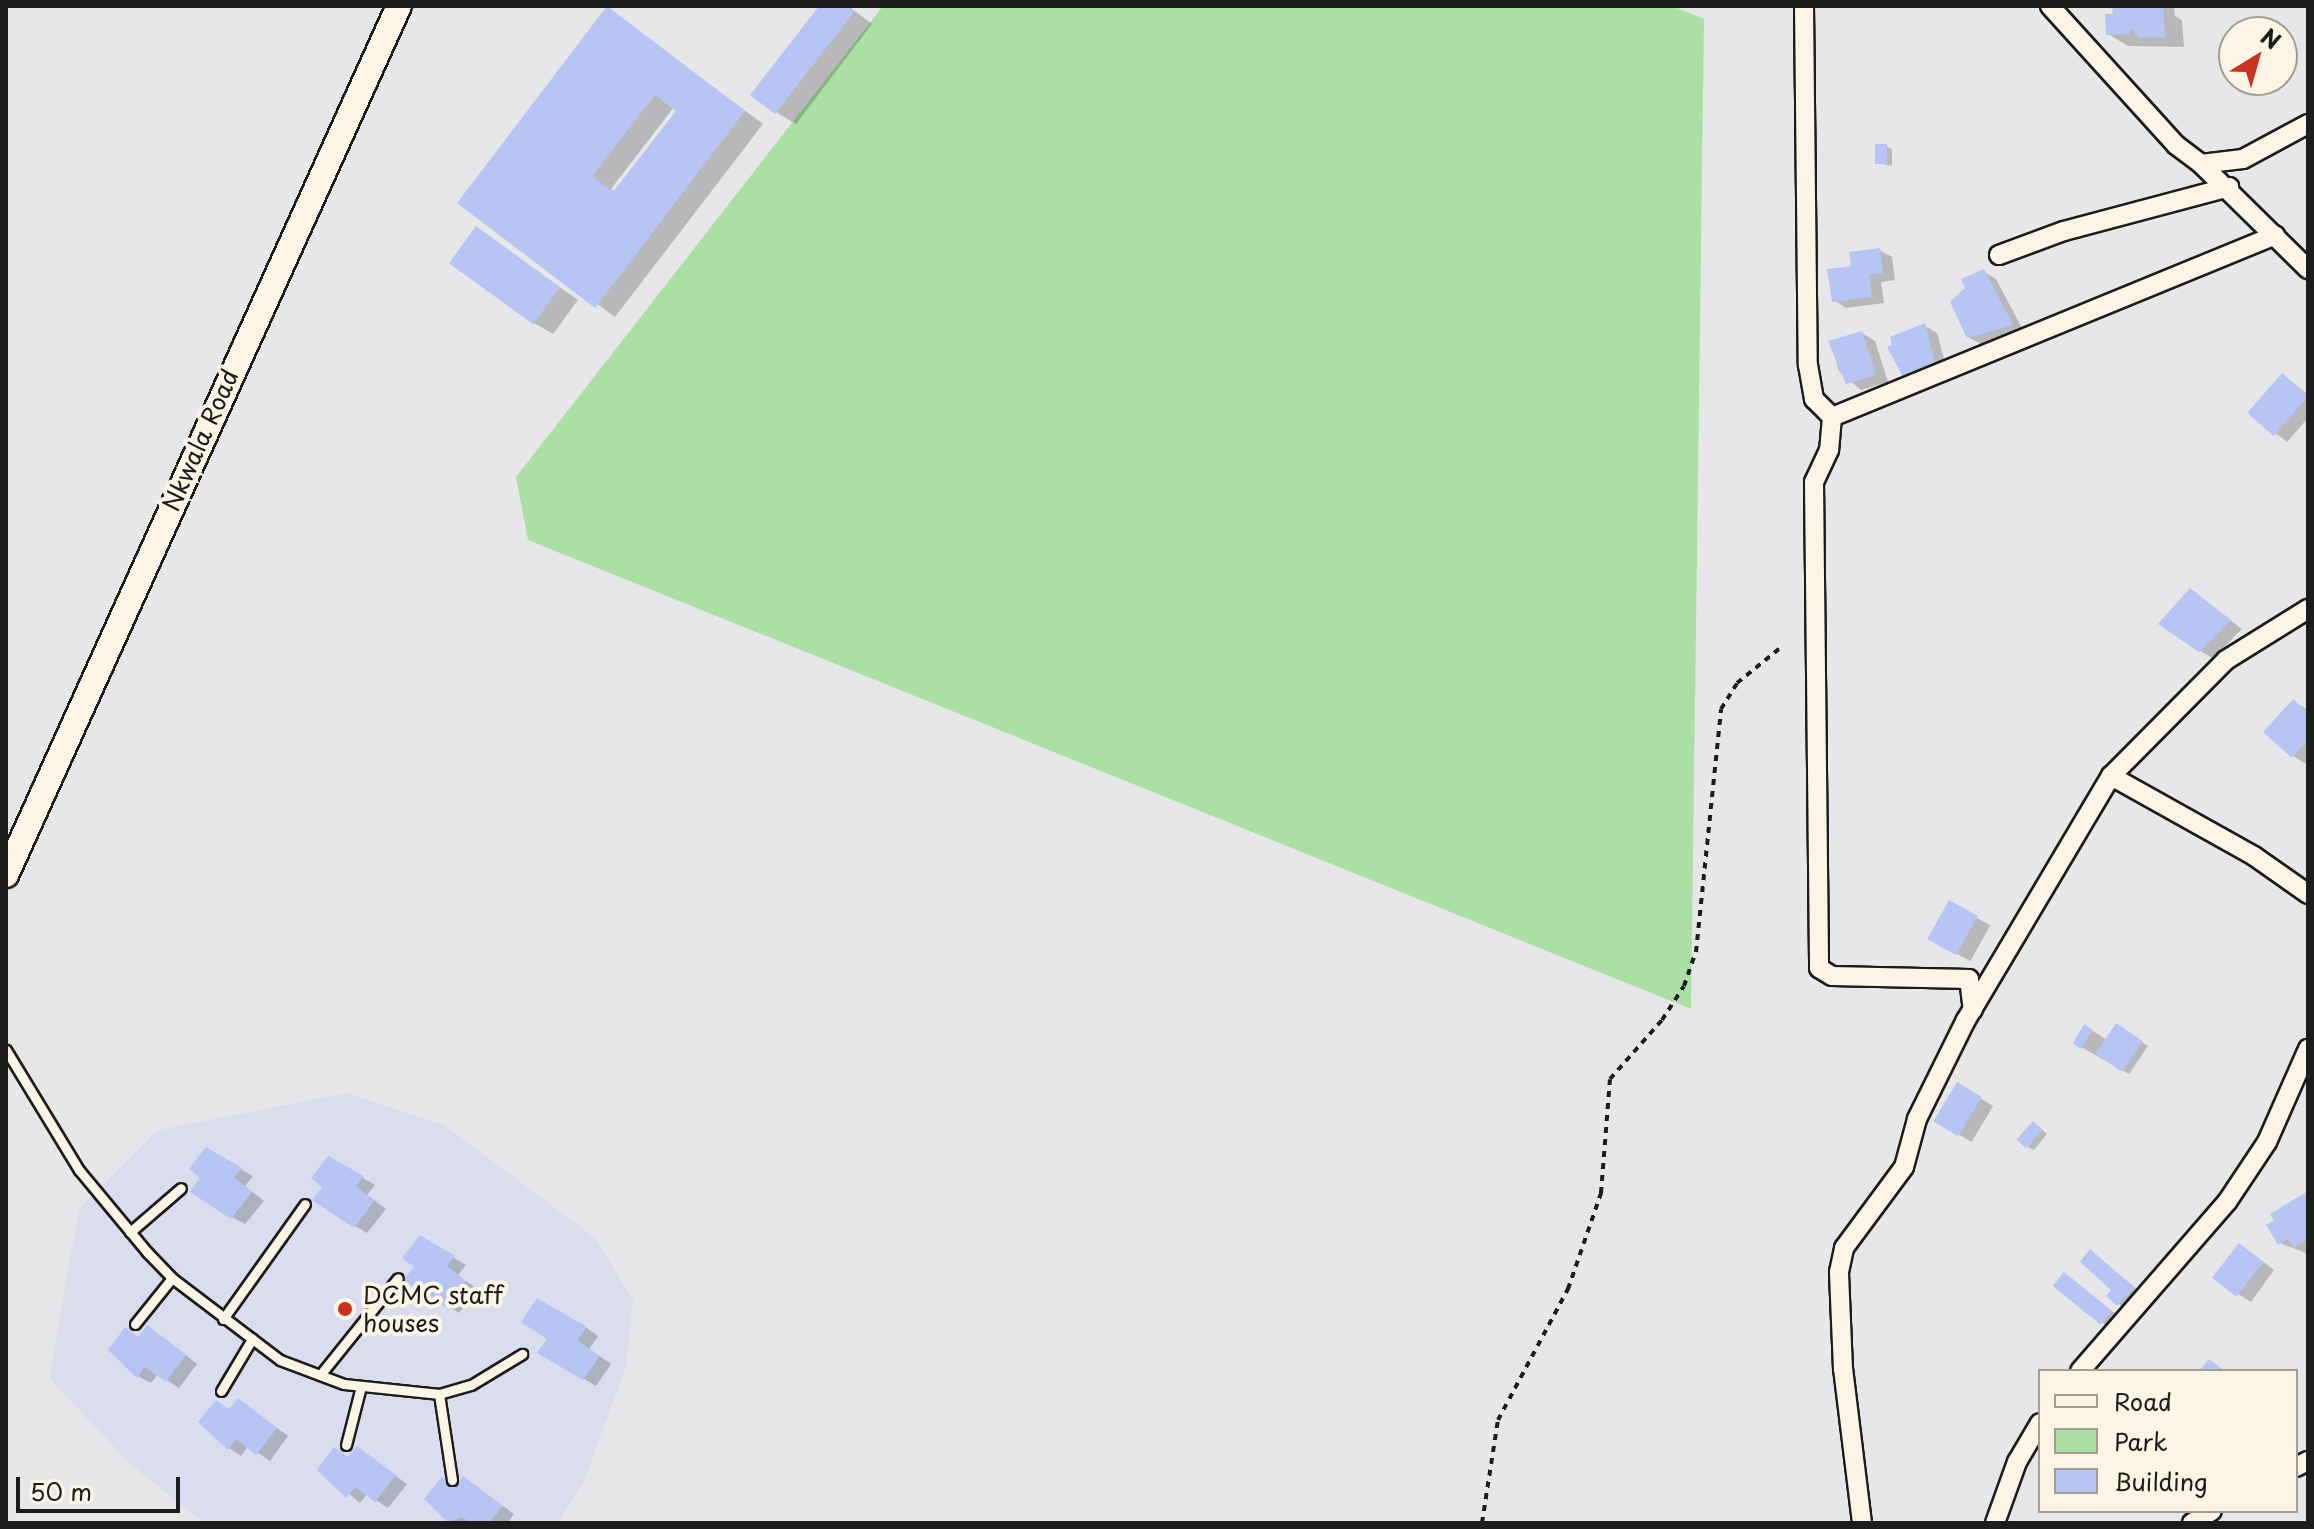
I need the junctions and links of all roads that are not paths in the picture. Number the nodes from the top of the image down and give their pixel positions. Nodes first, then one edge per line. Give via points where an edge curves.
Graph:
1 (399, 6) edge
2 (1804, 6) edge
3 (2050, 6) edge
4 (2308, 124) edge
5 (2201, 164) junction
6 (2229, 187) junction
7 (2275, 235) junction
8 (1999, 255) dead end
9 (2308, 269) edge
10 (1832, 417) junction
11 (2308, 609) edge
12 (2111, 776) junction
13 (6, 875) edge
14 (2308, 894) edge
15 (1973, 1010) junction
16 (2308, 1049) edge
17 (6, 1050) edge
18 (181, 1188) dead end
19 (305, 1204) dead end
20 (130, 1232) junction
21 (172, 1278) junction
22 (398, 1278) dead end
23 (223, 1319) junction
24 (135, 1324) dead end
25 (252, 1339) junction
26 (522, 1354) dead end
27 (2082, 1369) edge
28 (320, 1375) junction
29 (361, 1386) junction
30 (221, 1391) dead end
31 (439, 1394) junction
32 (2038, 1426) edge
33 (346, 1445) dead end
34 (452, 1480) dead end
35 (1862, 1523) edge
36 (1995, 1523) edge

1 - 13 street, Nkwala Road
2 - 10 street via 1808,365 1814,399
3 - 5 street via 2176,145
4 - 5 street via 2243,159
5 - 6 street
6 - 7 street
6 - 8 street via 2064,231
7 - 9 street
7 - 10 street
10 - 15 street via 1829,450 1814,482 1819,968 1832,976 1969,979
11 - 12 street via 2226,660
12 - 14 street via 2254,856
12 - 15 street
15 - 35 street via 1917,1119 1904,1167 1844,1248 1839,1272 1843,1369
16 - 27 street via 2267,1142 2227,1202
17 - 20 lane via 79,1170
18 - 20 lane
19 - 23 lane
20 - 21 lane
21 - 23 lane
21 - 24 lane
22 - 28 lane
23 - 25 lane
25 - 28 lane via 280,1360
25 - 30 lane
26 - 31 lane via 471,1385
28 - 29 lane
29 - 31 lane
29 - 33 lane
31 - 34 lane
32 - 36 street via 2017,1462

